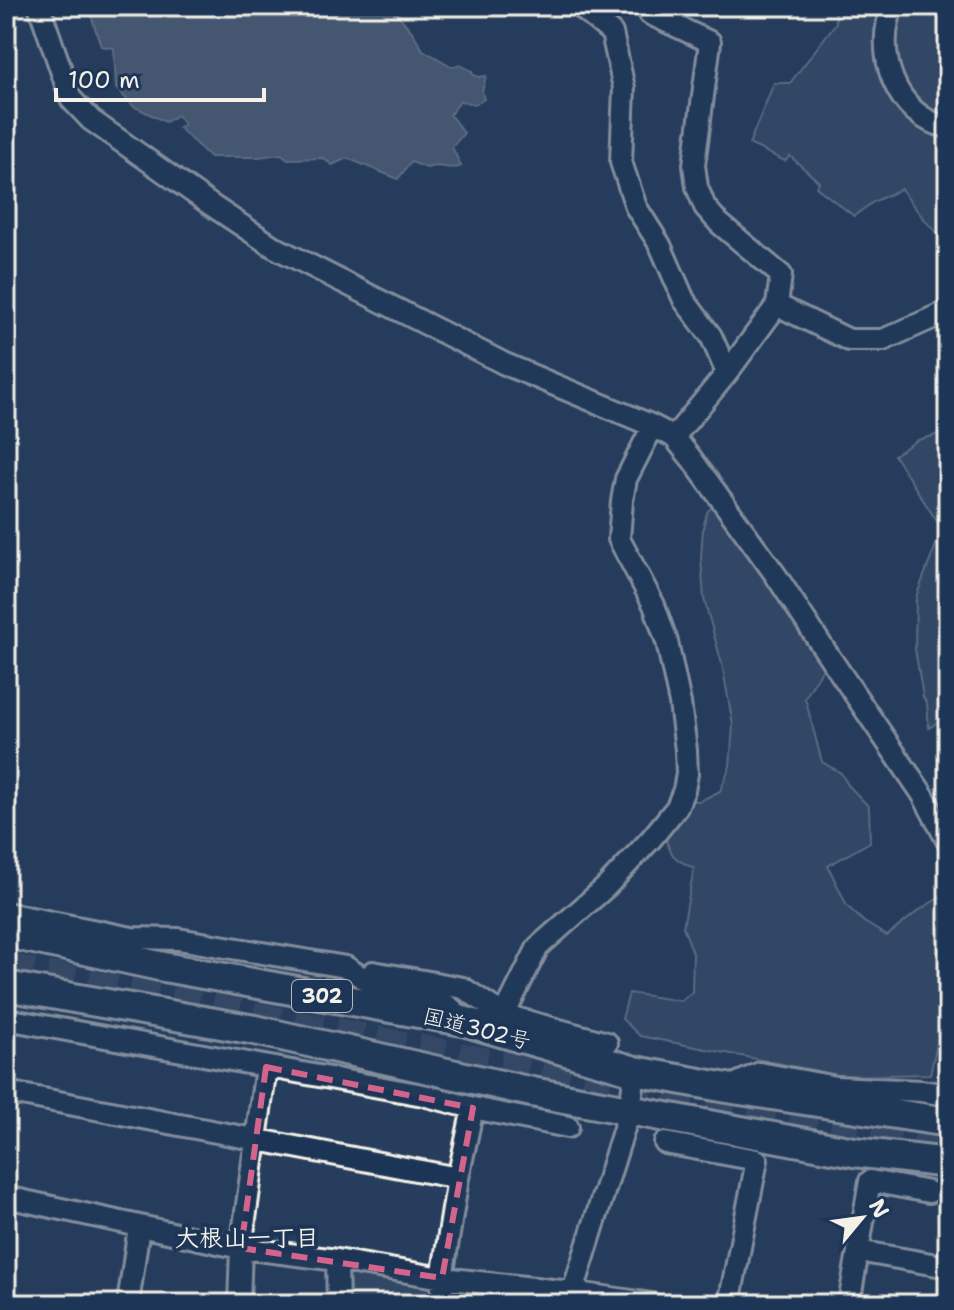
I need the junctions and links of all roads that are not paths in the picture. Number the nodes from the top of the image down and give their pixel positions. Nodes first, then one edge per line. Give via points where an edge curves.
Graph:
1 (39, 6) edge
2 (579, 6) edge
3 (646, 6) edge
4 (893, 6) edge
5 (948, 127) edge
6 (777, 305) junction
7 (948, 311) edge
8 (727, 373) junction
9 (653, 426) junction
10 (674, 437) junction
11 (948, 842) edge
12 (6, 913) edge
13 (6, 933) edge
14 (346, 967) junction
15 (389, 975) junction
16 (6, 986) edge
17 (402, 992) junction
18 (504, 1015) junction
19 (6, 1019) edge
20 (463, 1021) junction
21 (607, 1043) dead end
22 (266, 1067) junction
23 (635, 1071) junction
24 (727, 1088) junction
25 (6, 1092) edge
26 (532, 1092) junction
27 (423, 1095) junction
28 (948, 1095) edge
29 (473, 1108) junction
30 (630, 1109) junction
31 (948, 1122) edge
32 (568, 1127) dead end
33 (775, 1137) junction
34 (255, 1141) junction
35 (665, 1143) dead end
36 (854, 1152) junction
37 (757, 1160) junction
38 (948, 1163) edge
39 (458, 1178) junction
40 (939, 1194) edge
41 (6, 1197) edge
42 (139, 1227) junction
43 (241, 1248) junction
44 (858, 1251) junction
45 (337, 1260) junction
46 (948, 1267) edge
47 (442, 1278) junction
48 (570, 1298) edge
49 (128, 1304) edge
50 (239, 1304) edge
51 (338, 1304) edge
52 (442, 1304) edge
53 (652, 1304) edge
54 (729, 1304) edge
55 (849, 1304) edge

1 - 9 street via 71,99 91,120 211,205 274,247 505,364
2 - 8 street via 612,33 624,88 621,162 636,207
3 - 6 street via 650,14 710,42 694,165 697,187 719,223 781,275
4 - 5 street via 885,40 892,79 920,114
6 - 7 street via 849,340 883,340
6 - 8 street
8 - 10 street
9 - 10 street
9 - 18 street via 626,479 619,539 667,642 686,750 684,790 677,807 642,849 538,947
10 - 11 street via 775,574 923,795
12 - 14 street via 132,938 178,939
13 - 20 highway, 国道302号 / 302
14 - 15 street
14 - 17 street via 372,984
15 - 17 street
15 - 18 street via 463,988
16 - 26 highway, 302 via 255,1030
17 - 20 street via 441,1001
18 - 21 street
19 - 22 street
20 - 23 highway, 国道302号 / 302
22 - 27 street
22 - 34 street
23 - 24 highway, 国道302号 / 302
23 - 30 street
24 - 28 street via 760,1073 836,1087
24 - 31 highway, 国道302号 / 302
25 - 34 street
26 - 27 street via 511,1103 448,1087
26 - 30 highway, 302
27 - 29 street
29 - 32 street
29 - 39 street
30 - 33 highway, 302
30 - 48 street
33 - 36 highway, 302
33 - 37 street
34 - 39 street
34 - 43 street
35 - 37 street
36 - 38 highway, 302
36 - 40 street via 868,1168 906,1176
37 - 54 street
39 - 47 street
40 - 44 street via 870,1181
41 - 42 street
42 - 43 street
42 - 49 street
43 - 45 street
43 - 50 street
44 - 46 street
44 - 55 street
45 - 47 street
45 - 51 street
47 - 48 street
47 - 52 street
48 - 53 street

